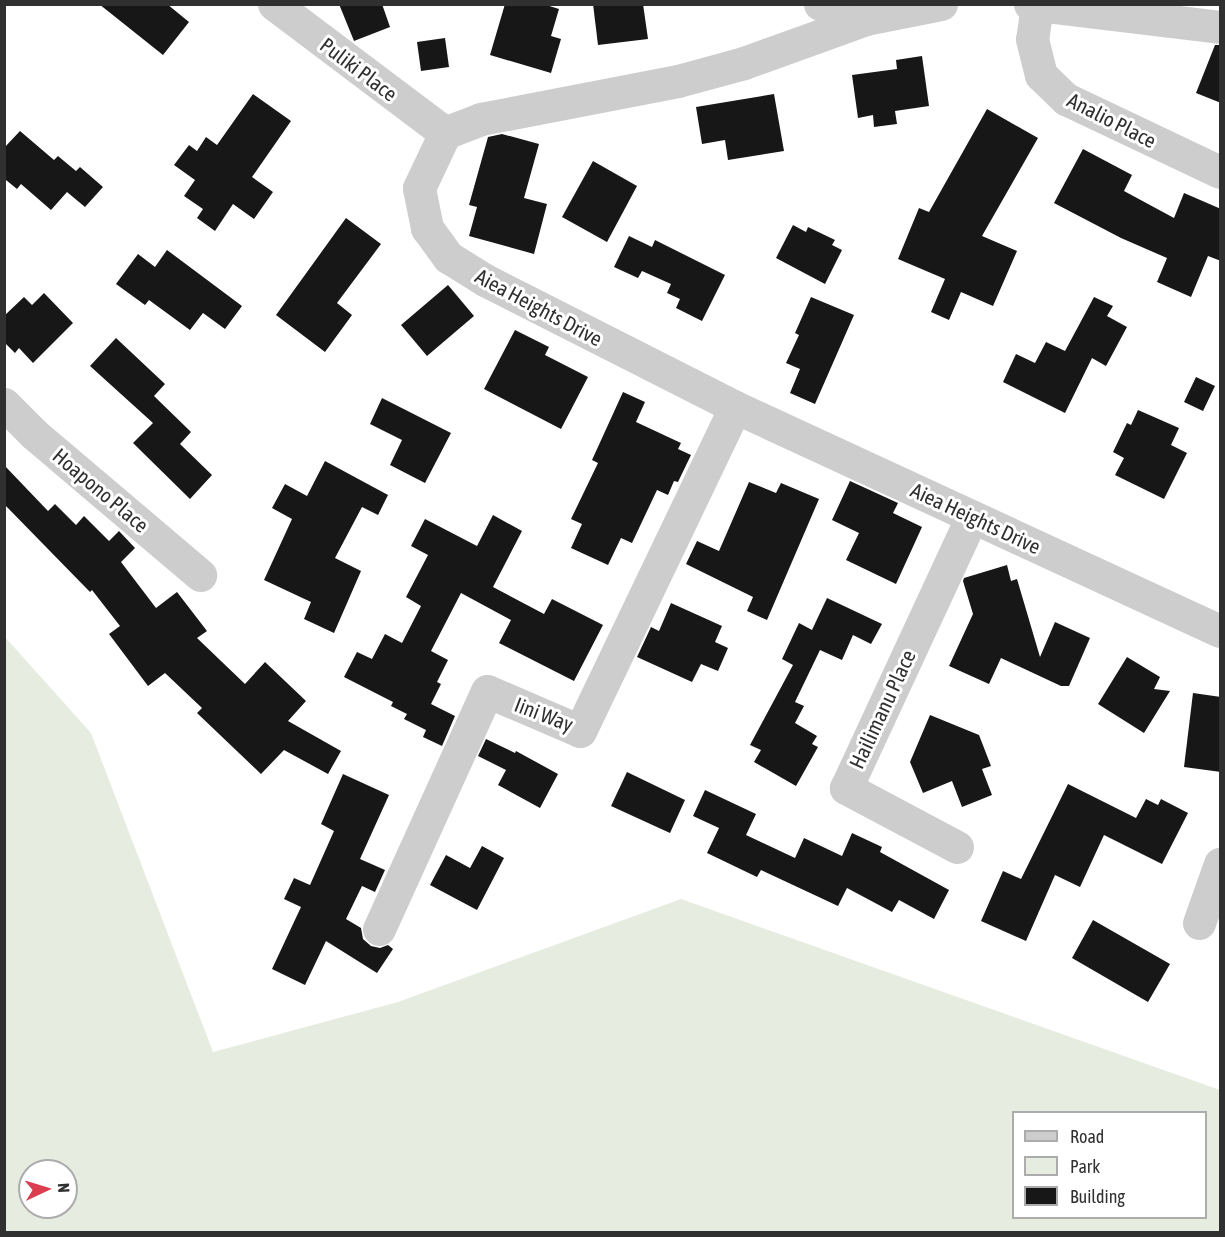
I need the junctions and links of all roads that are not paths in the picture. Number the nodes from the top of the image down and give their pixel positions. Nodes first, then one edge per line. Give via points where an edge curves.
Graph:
1 (274, 4) edge
2 (820, 4) edge
3 (941, 4) edge
4 (1030, 4) edge
5 (1037, 5) edge
6 (866, 19) junction
7 (1221, 27) edge
8 (445, 133) junction
9 (1221, 172) edge
10 (4, 404) edge
11 (735, 407) junction
12 (972, 517) junction
13 (200, 574) dead end
14 (1221, 631) edge
15 (957, 847) dead end
16 (1221, 864) edge
17 (1199, 923) dead end
18 (379, 929) dead end

1 - 8 street, Puliki Place
2 - 6 street
3 - 6 street
4 - 5 street
5 - 7 street
5 - 9 street, Analio Place via 1032,39 1041,75 1066,99
6 - 8 street via 744,63 678,81 481,119
8 - 11 street, Aiea Heights Drive via 420,188 427,228 448,257 495,286
10 - 13 street, Hoapono Place via 34,434
11 - 12 street, Aiea Heights Drive
11 - 18 street, Iini Way via 580,731 487,691
12 - 14 street, Aiea Heights Drive
12 - 15 street, Hailimanu Place via 846,788
16 - 17 street

